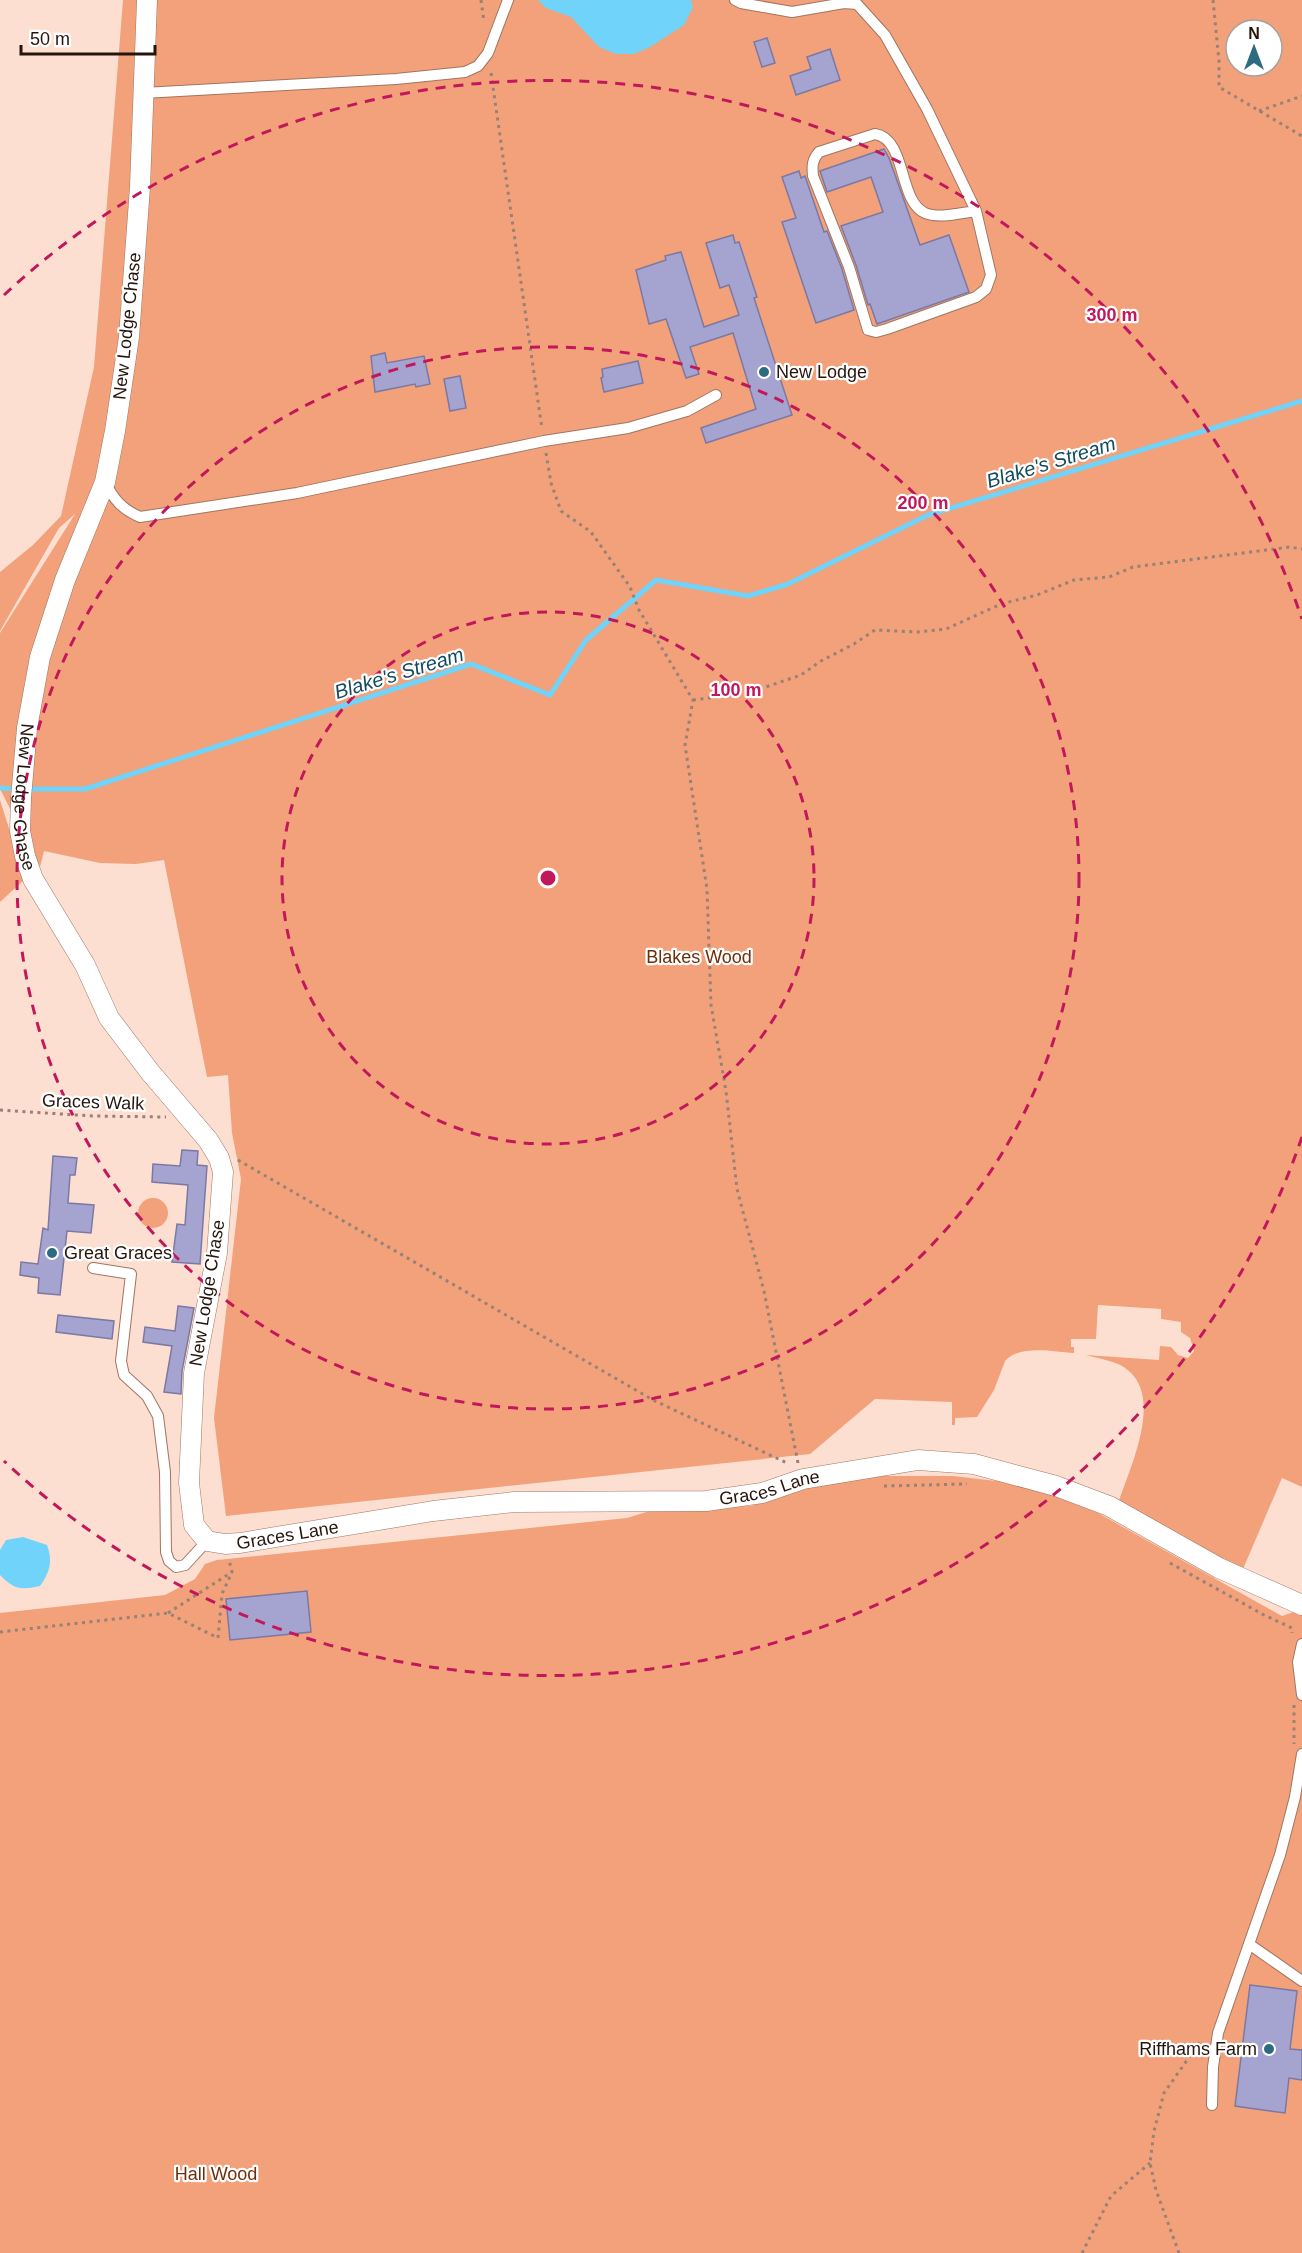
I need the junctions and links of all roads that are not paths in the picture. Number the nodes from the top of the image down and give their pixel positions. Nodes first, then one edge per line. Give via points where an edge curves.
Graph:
1 (147, 0) edge
2 (508, 0) edge
3 (735, 0) edge
4 (143, 93) junction
5 (976, 211) junction
6 (716, 395) dead end
7 (105, 482) junction
8 (93, 1268) dead end
9 (216, 1542) junction
10 (1302, 1605) edge
11 (1302, 1644) edge
12 (1298, 1696) edge
13 (1298, 1753) edge
14 (1250, 1944) junction
15 (1302, 1981) edge
16 (1212, 2105) dead end

1 - 4 street, New Lodge Chase
2 - 4 lane via 488,53 478,66 465,72 396,80
3 - 5 lane via 792,12 857,4 885,36 901,63
4 - 7 street, New Lodge Chase via 129,337
5 - 5 lane via 991,275 986,289 976,297 887,329 868,330 849,267 813,176 814,157 819,152 882,135 893,149 916,207 926,214 938,215
6 - 7 lane via 687,411 628,428 544,441 297,492 140,517 123,509
7 - 9 street, New Lodge Chase via 65,580 40,657 27,728 20,831 33,879 85,965 110,1018 216,1150 223,1172 217,1253 194,1373 190,1418 189,1483 194,1525
8 - 9 lane via 131,1274 121,1361 124,1375 147,1396 158,1416 169,1561 176,1567 185,1565
9 - 10 street, Graces Lane via 250,1542 433,1511 514,1502 706,1501 762,1493 803,1479 918,1460 974,1464 1056,1486 1109,1506 1219,1568
11 - 12 lane
13 - 14 lane via 1295,1797
14 - 15 lane
14 - 16 lane via 1218,2033

